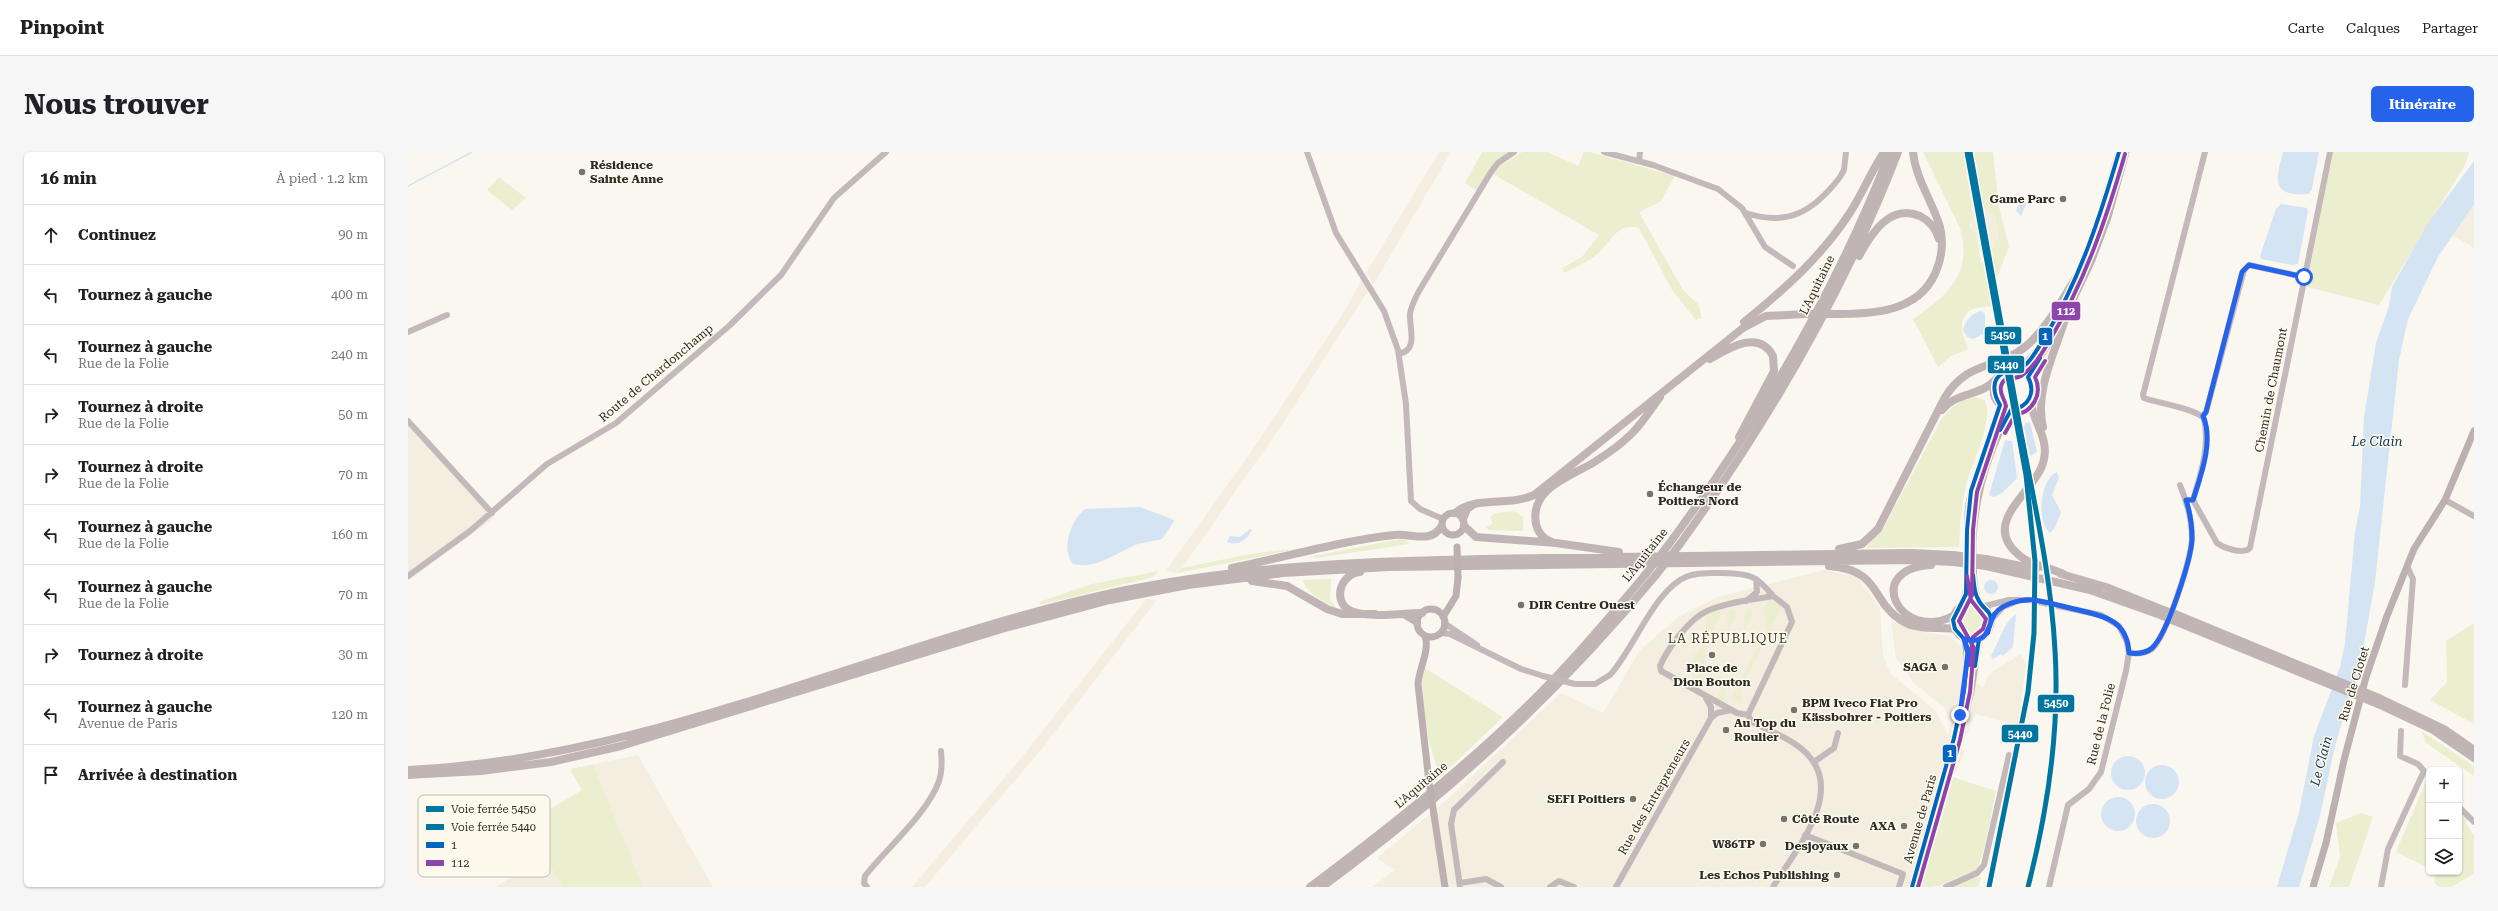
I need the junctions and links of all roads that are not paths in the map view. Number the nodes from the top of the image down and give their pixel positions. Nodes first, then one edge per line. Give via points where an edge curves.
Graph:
1 (886, 152) edge
2 (1307, 152) edge
3 (1514, 152) edge
4 (1604, 152) edge
5 (1640, 152) edge
6 (1846, 152) edge
7 (1884, 152) edge
8 (1890, 152) edge
9 (1898, 152) edge
10 (1913, 152) edge
11 (2119, 152) edge
12 (2126, 152) edge
13 (2205, 152) edge
14 (2330, 152) edge
15 (1639, 161) junction
16 (1746, 213) junction
17 (1941, 247) junction
18 (1793, 266) dead end
19 (2079, 273) junction
20 (2304, 277) junction
21 (2067, 313) junction
22 (447, 315) dead end
23 (408, 332) edge
24 (1716, 350) junction
25 (1399, 354) junction
26 (1802, 356) junction
27 (1689, 371) junction
28 (2017, 371) junction
29 (2028, 377) junction
30 (1996, 379) junction
31 (1664, 391) junction
32 (2031, 397) junction
33 (2000, 405) junction
34 (2011, 410) junction
35 (2203, 416) junction
36 (408, 421) edge
37 (1935, 421) junction
38 (2474, 431) edge
39 (2043, 436) junction
40 (2180, 485) dead end
41 (1545, 489) junction
42 (2189, 500) junction
43 (2445, 500) junction
44 (1479, 503) junction
45 (492, 513) junction
46 (1455, 513) junction
47 (2474, 516) edge
48 (1442, 523) junction
49 (1463, 523) junction
50 (1455, 535) junction
51 (1556, 543) junction
52 (1667, 544) junction
53 (1724, 555) junction
54 (1953, 560) junction
55 (1746, 562) junction
56 (2407, 566) junction
57 (1389, 567) junction
58 (408, 576) edge
59 (2066, 578) junction
60 (1756, 579) junction
61 (1171, 580) junction
62 (1188, 585) junction
63 (1456, 596) junction
64 (1773, 596) junction
65 (2022, 600) junction
66 (1746, 602) junction
67 (1962, 604) junction
68 (1982, 605) junction
69 (1436, 611) junction
70 (1401, 613) junction
71 (1422, 613) junction
72 (1375, 614) junction
73 (1953, 616) junction
74 (1992, 619) junction
75 (1444, 620) junction
76 (1417, 622) junction
77 (1955, 630) junction
78 (1438, 635) junction
79 (1425, 636) junction
80 (1964, 639) junction
81 (1979, 639) junction
82 (1481, 648) junction
83 (1426, 653) junction
84 (2129, 653) junction
85 (2405, 685) dead end
86 (1704, 696) junction
87 (2379, 701) junction
88 (1730, 710) junction
89 (1748, 715) junction
90 (1711, 718) junction
91 (2401, 731) dead end
92 (1838, 733) dead end
93 (2474, 750) edge
94 (942, 751) dead end
95 (2008, 755) dead end
96 (2474, 758) edge
97 (1504, 762) dead end
98 (1814, 762) junction
99 (408, 770) edge
100 (2426, 771) edge
101 (2426, 774) edge
102 (408, 775) edge
103 (2462, 810) edge
104 (2474, 822) edge
105 (1805, 835) junction
106 (1460, 885) edge
107 (867, 887) edge
108 (1310, 887) edge
109 (1322, 887) edge
110 (1445, 887) edge
111 (1501, 887) edge
112 (1550, 887) edge
113 (1574, 887) edge
114 (1616, 887) edge
115 (1773, 887) edge
116 (1899, 887) edge
117 (1912, 887) edge
118 (1917, 887) edge
119 (1946, 887) edge
120 (2049, 887) edge
121 (2313, 887) edge
122 (2381, 887) edge

1 - 45 street, Route de Chardonchamp via 834,198 781,275 744,312 612,426 547,464
2 - 25 street via 1336,233 1387,318
3 - 25 street via 1498,163 1491,172 1419,291 1411,309 1412,344 1406,352
4 - 15 street
5 - 15 street
6 - 16 street via 1845,167 1840,177 1806,210 1790,217 1772,220
7 - 24 highway via 1851,211 1824,249
8 - 52 highway, L'Aquitaine via 1849,248 1795,353 1747,434
9 - 26 highway, L'Aquitaine via 1856,251
10 - 17 highway via 1918,177 1940,226
11 - 19 main road via 2096,229
12 - 21 main road via 2098,246
13 - 35 street via 2142,395
14 - 20 street, Chemin de Chaumont
15 - 16 street via 1718,189
16 - 18 street via 1761,242 1772,253
17 - 24 highway, bridge via 1940,261 1934,277 1912,300 1882,312 1774,315 1760,318
17 - 26 highway via 1935,230 1921,217 1901,214 1884,222 1864,246
19 - 28 main road via 2043,340 2027,363
19 - 37 highway via 2030,341 2016,353 1964,376 1949,392
20 - 35 street via 2249,265 2244,270
20 - 42 street, Chemin de Chaumont via 2250,548 2243,551 2217,543
21 - 29 main road
21 - 39 highway via 2043,392
22 - 23 street
24 - 27 highway
25 - 48 street via 1406,404 1410,496 1415,506
26 - 109 highway, L'Aquitaine, bridge via 1738,462 1680,544 1584,657 1509,734 1418,814
27 - 31 highway
27 - 52 highway via 1735,345 1746,342 1760,343 1768,349 1775,365 1765,390 1737,441
28 - 29 main road
28 - 30 main road via 2005,372
29 - 32 main road via 2032,386
30 - 33 main road via 1993,394
30 - 37 highway via 1983,391 1958,397 1945,407
31 - 41 highway
31 - 41 highway via 1628,437 1596,462
32 - 34 main road via 2023,408
32 - 39 highway via 2032,410
33 - 34 main road
33 - 67 main road via 1971,492 1967,530 1967,587
34 - 68 main road via 1986,463 1976,506 1974,586
35 - 42 street via 2206,448
36 - 45 street
37 - 53 highway via 1884,521 1867,541 1848,549
38 - 43 main road, Rue de Clotet
39 - 59 highway via 2045,452 2041,470 2010,510 2006,519 2006,535 2009,544 2020,556
40 - 42 street
41 - 44 highway via 1520,500
41 - 51 highway via 1537,508 1536,524 1543,537
42 - 84 street via 2192,540 2181,586 2156,645 2144,653
43 - 47 street
43 - 56 main road, Rue de Clotet
44 - 46 highway via 1466,505
44 - 49 highway via 1470,506
45 - 58 street, Route de Chardonchamp
46 - 48 main road via 1448,514
46 - 49 main road
48 - 50 main road via 1445,533
48 - 61 highway via 1435,535 1428,537 1393,535
49 - 50 main road via 1461,532
49 - 51 highway via 1476,537
50 - 63 main road, bridge via 1458,578
51 - 53 highway via 1628,553
52 - 108 highway, L'Aquitaine, bridge via 1628,595 1550,683 1481,750 1407,813
53 - 54 highway
53 - 61 highway via 1365,562 1280,567
54 - 55 highway
54 - 59 highway, bridge via 1986,562
54 - 73 highway via 1908,570 1898,579 1894,593 1899,609 1911,618 1940,621
55 - 57 highway
55 - 77 highway via 1813,564 1850,569 1868,581 1887,606 1903,621 1916,626
56 - 85 street via 2413,579
56 - 121 main road, Rue de Clotet via 2366,677
57 - 62 highway via 1283,573
57 - 72 highway via 1354,572 1341,584 1340,596 1348,608 1354,612
59 - 87 highway, bridge via 2173,617
60 - 64 street
60 - 66 street via 1757,592
60 - 82 street, bridge via 1743,574 1704,573 1680,580 1662,598 1610,675 1596,684 1575,684 1543,676 1521,669
61 - 99 highway via 989,625 622,739 520,760
62 - 72 highway via 1270,582 1298,590 1334,612 1350,615
62 - 102 highway via 1068,610 621,746 545,763 481,771
63 - 69 main road
63 - 75 main road
64 - 66 street
64 - 89 street via 1787,607 1792,622
65 - 68 street, Rue de la Folie
65 - 74 street, Rue de la Folie via 2003,607
65 - 84 street, Rue de la Folie via 2101,615 2115,623 2126,637
66 - 86 street via 1703,613 1670,645 1660,666 1661,671
67 - 68 main road via 1971,602
67 - 73 main road
68 - 74 main road
69 - 71 main road
69 - 75 main road
70 - 71 highway
70 - 72 highway
70 - 76 highway via 1411,616
71 - 76 main road
73 - 77 main road
74 - 81 main road via 1990,629
75 - 78 main road
75 - 82 street
76 - 79 main road via 1418,630
77 - 80 main road
78 - 79 main road
78 - 82 street via 1450,634
78 - 83 main road
79 - 83 main road
80 - 81 main road
80 - 117 main road, Avenue de Paris via 1968,653 1961,709
81 - 118 main road, Avenue de Paris via 1969,703
83 - 110 main road, bridge via 1419,670 1418,684 1429,782
84 - 120 street, Rue de la Folie via 2101,772 2090,789 2068,805
86 - 88 street
86 - 90 street via 1711,707
87 - 93 highway via 2434,724
87 - 96 highway via 2437,732
88 - 89 street
88 - 90 street via 1717,713
89 - 98 street via 1752,722 1800,748
90 - 114 street, Rue des Entrepreneurs
91 - 100 street via 2400,756 2418,764
92 - 98 street via 1834,748
94 - 107 street via 941,774 933,795 865,876 864,883
95 - 119 street via 1984,865 1977,873
97 - 106 street via 1454,810 1451,824
98 - 105 street via 1821,789 1820,803 1818,813
101 - 122 street via 2388,849
103 - 104 street
105 - 115 street
105 - 116 street via 1903,874
106 - 111 street via 1486,879
112 - 113 street via 1559,881

